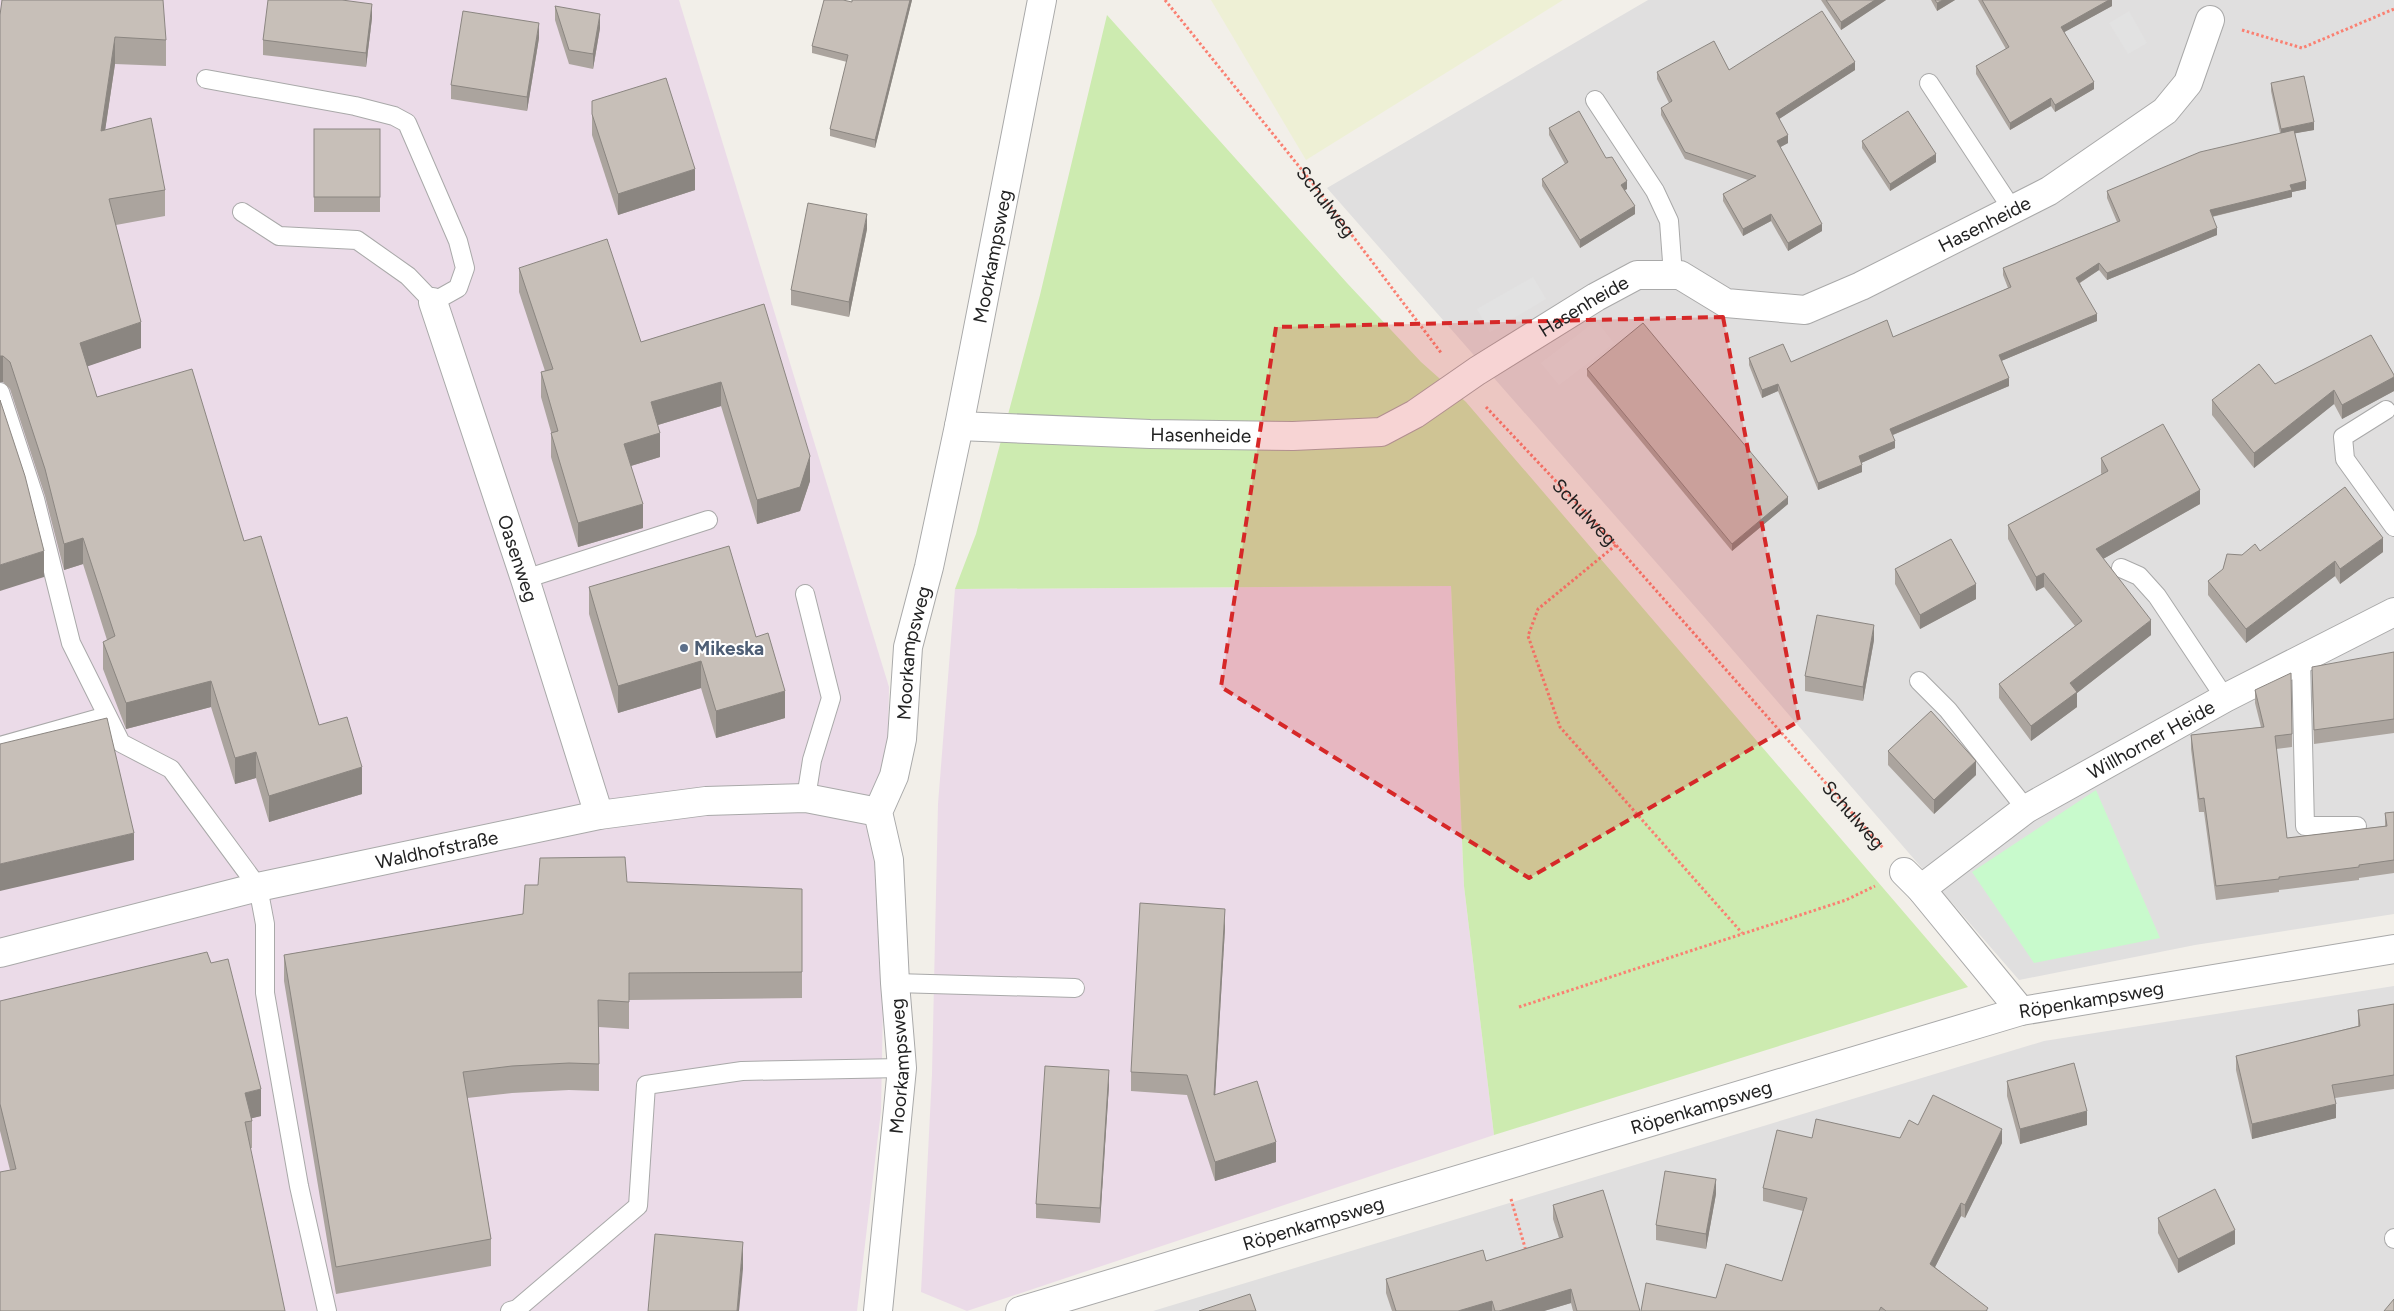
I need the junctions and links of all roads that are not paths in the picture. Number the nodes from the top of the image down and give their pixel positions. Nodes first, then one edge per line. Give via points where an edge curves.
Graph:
1 (1042, 0) edge
2 (2210, 20) road end
3 (206, 79) dead end
4 (1929, 83) dead end
5 (1594, 100) dead end
6 (2012, 209) junction
7 (242, 212) dead end
8 (1673, 275) junction
9 (433, 302) junction
10 (0, 392) edge
11 (2386, 410) dead end
12 (959, 426) junction
13 (708, 520) dead end
14 (2394, 527) edge
15 (2121, 568) dead end
16 (525, 579) junction
17 (805, 594) dead end
18 (2394, 612) edge
19 (2300, 658) junction
20 (1919, 680) dead end
21 (2226, 698) junction
22 (107, 716) junction
23 (0, 746) edge
24 (806, 798) junction
25 (2026, 809) junction
26 (878, 812) junction
27 (598, 815) junction
28 (2356, 826) dead end
29 (258, 887) junction
30 (2394, 949) edge
31 (0, 953) edge
32 (894, 983) junction
33 (1074, 988) dead end
34 (2021, 1011) junction
35 (902, 1068) junction
36 (327, 1311) edge
37 (510, 1311) edge
38 (878, 1311) edge
39 (1020, 1311) edge

1 - 12 street, Moorkampsweg
2 - 6 street, Hasenheide via 2188,83 2165,111 2049,191
3 - 9 lane via 355,106 394,116 407,123 458,241 465,268 458,288
4 - 6 lane
5 - 8 lane via 1655,191 1669,221
6 - 8 street, Hasenheide via 1862,286 1805,310 1726,303 1680,275
7 - 9 lane via 279,236 357,240 408,276
8 - 12 street, Hasenheide via 1637,275 1596,297 1415,414 1381,432 1293,436 1150,434
9 - 16 street, Oasenweg
10 - 22 lane via 35,499 71,643
11 - 14 lane via 2343,437 2345,459
12 - 26 street, Moorkampsweg via 908,647 902,739 894,776
13 - 16 lane
15 - 21 lane via 2138,576 2157,596
16 - 27 street, Oasenweg
17 - 24 lane via 832,698 812,760
18 - 19 street, Willhorner Heide
19 - 21 street, Willhorner Heide
19 - 28 lane via 2305,826
20 - 25 lane via 1948,710
21 - 25 street, Willhorner Heide
22 - 23 lane
22 - 29 lane via 121,743 171,769
24 - 26 street, Waldhofstraße
24 - 27 street, Waldhofstraße via 706,801
25 - 34 street, Willhorner Heide via 1912,881
26 - 32 street, Moorkampsweg via 889,860
27 - 29 street, Waldhofstraße
29 - 31 street, Waldhofstraße
29 - 36 lane via 266,924 266,993 299,1186
30 - 34 street, Röpenkampsweg
32 - 33 lane
32 - 35 street, Moorkampsweg
34 - 39 street, Röpenkampsweg
35 - 37 lane via 742,1071 646,1084 638,1206 518,1309
35 - 38 street, Moorkampsweg

